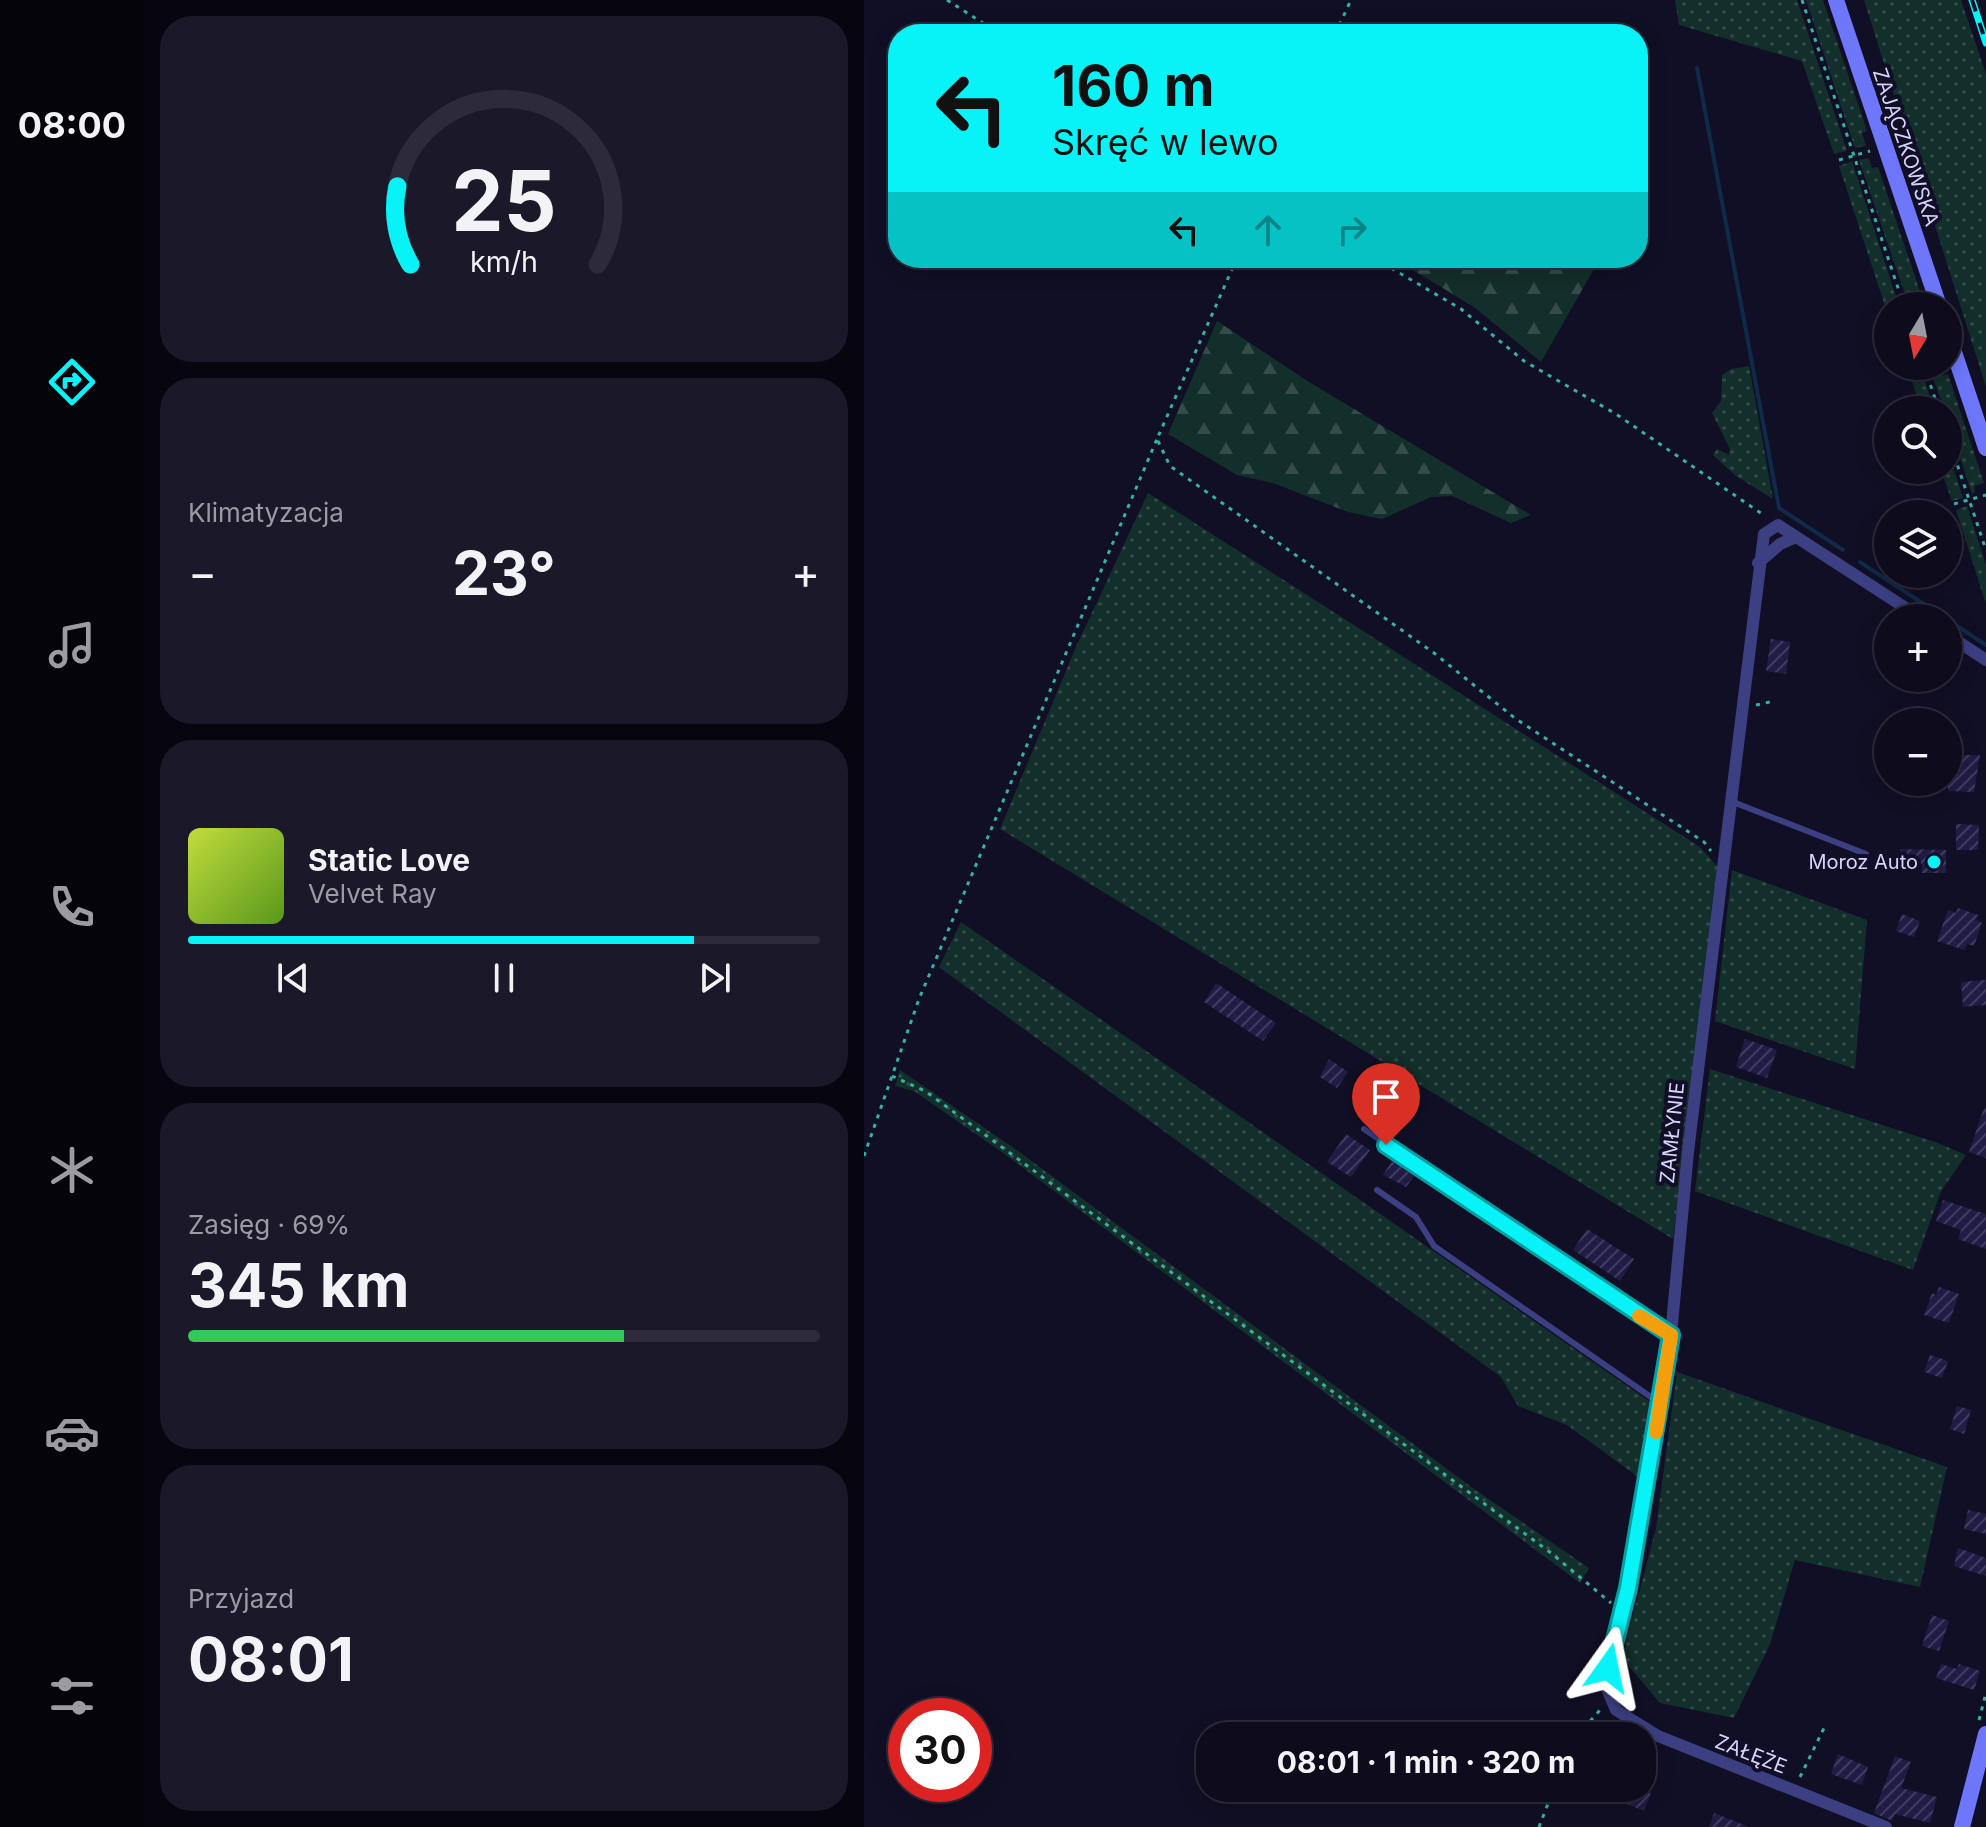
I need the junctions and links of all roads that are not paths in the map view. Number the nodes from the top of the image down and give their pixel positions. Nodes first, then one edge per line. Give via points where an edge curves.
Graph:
1 (1836, 0) edge
2 (1934, 292) edge
3 (1962, 376) edge
4 (1986, 448) edge
5 (1796, 537) junction
6 (1758, 563) junction
7 (1899, 604) edge
8 (1962, 644) edge
9 (1986, 660) edge
10 (1733, 802) junction
11 (1866, 854) dead end
12 (1364, 1129) dead end
13 (1377, 1190) dead end
14 (1671, 1335) junction
15 (1661, 1404) junction
16 (1611, 1702) joint
17 (1986, 1734) edge
18 (1886, 1827) edge
19 (1962, 1827) edge

1 - 2 main road, ZAJĄCZKOWSKA
3 - 4 main road
5 - 6 street
5 - 6 street, ZAMŁYNIE via 1778,525 1764,534
5 - 7 street
6 - 10 street, ZAMŁYNIE
8 - 9 street
10 - 11 lane
10 - 14 street, ZAMŁYNIE via 1688,1152
12 - 14 lane
13 - 15 lane via 1416,1217 1434,1246
14 - 15 street, ZAMŁYNIE
15 - 16 street, ZAMŁYNIE via 1608,1668
16 - 18 street, ZAŁĘŻE via 1624,1717 1658,1736
17 - 19 main road

